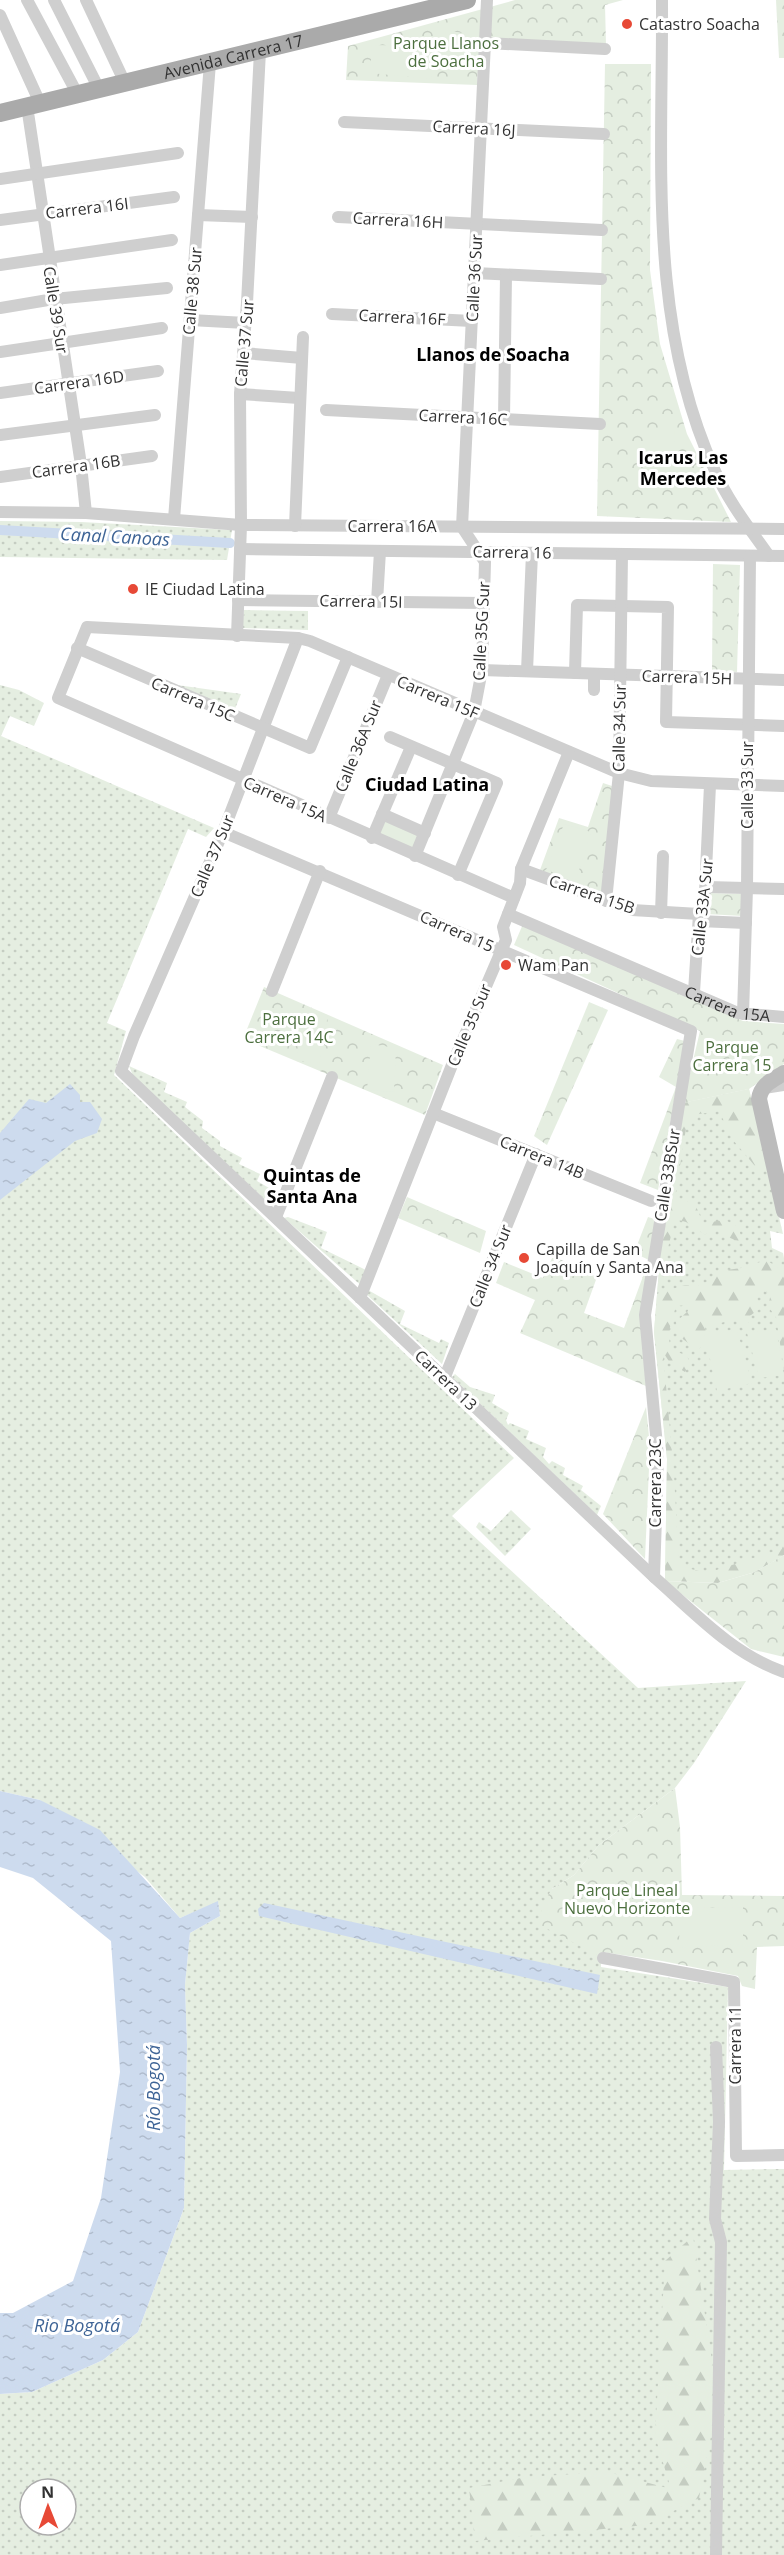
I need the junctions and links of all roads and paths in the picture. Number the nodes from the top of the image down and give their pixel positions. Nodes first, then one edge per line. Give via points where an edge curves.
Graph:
1 (27, 0) edge
2 (54, 0) edge
3 (86, 0) edge
4 (467, 0) edge
5 (487, 0) edge
6 (662, 0) edge
7 (0, 15) edge
8 (486, 43) junction
9 (605, 49) dead end
10 (260, 51) junction
11 (210, 63) junction
12 (125, 83) junction
13 (99, 89) junction
14 (78, 94) junction
15 (34, 104) junction
16 (0, 113) edge
17 (344, 122) dead end
18 (482, 128) junction
19 (604, 134) dead end
20 (178, 153) dead end
21 (36, 173) junction
22 (0, 179) edge
23 (174, 197) dead end
24 (43, 214) junction
25 (198, 215) junction
26 (252, 217) junction
27 (338, 217) dead end
28 (0, 220) edge
29 (477, 224) junction
30 (602, 230) dead end
31 (172, 240) dead end
32 (48, 258) junction
33 (0, 265) edge
34 (475, 273) junction
35 (506, 275) junction
36 (601, 279) dead end
37 (166, 288) dead end
38 (54, 299) junction
39 (0, 308) edge
40 (332, 314) dead end
41 (190, 320) junction
42 (472, 321) junction
43 (246, 323) junction
44 (162, 328) dead end
45 (303, 338) dead end
46 (61, 344) junction
47 (0, 352) edge
48 (243, 353) junction
49 (302, 358) junction
50 (158, 371) dead end
51 (68, 382) junction
52 (0, 393) edge
53 (240, 394) junction
54 (300, 398) junction
55 (326, 410) dead end
56 (155, 415) dead end
57 (468, 417) junction
58 (504, 419) junction
59 (73, 424) junction
60 (600, 424) dead end
61 (0, 435) edge
62 (152, 456) dead end
63 (81, 465) junction
64 (0, 477) edge
65 (0, 512) edge
66 (86, 513) junction
67 (174, 519) junction
68 (241, 525) junction
69 (295, 526) junction
70 (462, 527) junction
71 (750, 529) junction
72 (784, 529) edge
73 (240, 549) junction
74 (380, 551) junction
75 (479, 552) junction
76 (532, 553) junction
77 (622, 554) junction
78 (750, 556) junction
79 (769, 556) junction
80 (784, 556) edge
81 (238, 600) junction
82 (377, 602) junction
83 (484, 603) junction
84 (621, 606) junction
85 (237, 636) junction
86 (298, 638) junction
87 (77, 648) junction
88 (348, 657) junction
89 (482, 670) junction
90 (527, 671) junction
91 (575, 673) junction
92 (594, 674) junction
93 (620, 674) junction
94 (388, 675) junction
95 (667, 676) junction
96 (748, 679) junction
97 (784, 680) edge
98 (594, 690) dead end
99 (474, 712) junction
100 (747, 724) junction
101 (784, 726) edge
102 (264, 729) junction
103 (390, 737) dead end
104 (411, 747) junction
105 (569, 752) junction
106 (454, 765) junction
107 (619, 773) junction
108 (243, 780) junction
109 (710, 785) junction
110 (746, 786) junction
111 (784, 786) edge
112 (382, 814) junction
113 (329, 818) junction
114 (223, 832) junction
115 (425, 833) junction
116 (372, 838) junction
117 (415, 856) junction
118 (663, 856) dead end
119 (521, 869) junction
120 (320, 871) junction
121 (458, 875) junction
122 (707, 887) junction
123 (747, 888) junction
124 (784, 889) edge
125 (514, 898) junction
126 (606, 901) junction
127 (661, 913) junction
128 (508, 914) junction
129 (699, 917) junction
130 (746, 923) junction
131 (500, 951) junction
132 (272, 991) dead end
133 (694, 992) junction
134 (743, 1014) junction
135 (784, 1017) edge
136 (691, 1031) joint
137 (121, 1071) joint
138 (784, 1073) edge
139 (332, 1077) dead end
140 (784, 1085) edge
141 (761, 1090) junction
142 (433, 1113) junction
143 (536, 1154) junction
144 (651, 1201) dead end
145 (784, 1211) edge
146 (276, 1217) junction
147 (360, 1298) junction
148 (444, 1379) junction
149 (651, 1390) joint
150 (654, 1577) junction
151 (784, 1672) edge
152 (603, 1958) dead end
153 (716, 2047) dead end
154 (784, 2155) edge
155 (716, 2555) edge

1 - 14 street
2 - 13 street
3 - 12 street
4 - 10 main road, Avenida Carrera 17
5 - 8 street, Calle 36 Sur
6 - 71 street via 665,284 681,375 694,419 715,473
7 - 15 street, Calle 39 Sur
8 - 9 street
8 - 18 street, Calle 36 Sur
10 - 11 main road, Avenida Carrera 17
10 - 26 street, Calle 37 Sur
11 - 12 main road, Avenida Carrera 17
11 - 25 street, Calle 38 Sur
12 - 13 main road, Avenida Carrera 17
13 - 14 main road, Avenida Carrera 17
14 - 15 main road, Avenida Carrera 17
15 - 16 main road, Avenida Carrera 17
15 - 21 street, Calle 39 Sur
17 - 18 street, Carrera 16J
18 - 19 street, Carrera 16J
18 - 29 street, Calle 36 Sur
20 - 21 street
21 - 22 street
21 - 24 street, Calle 39 Sur
23 - 24 street, Carrera 16I
24 - 28 street, Carrera 16I
24 - 32 street, Calle 39 Sur
25 - 26 street
25 - 41 street, Calle 38 Sur
26 - 43 street, Calle 37 Sur
27 - 29 street, Carrera 16H
29 - 30 street, Carrera 16H
29 - 34 street, Calle 36 Sur
31 - 32 street
32 - 33 street
32 - 38 street, Calle 39 Sur
34 - 35 street
34 - 42 street, Calle 36 Sur
35 - 36 street
35 - 58 street
37 - 38 street
38 - 39 street
38 - 46 street, Calle 39 Sur
40 - 42 street, Carrera 16F
41 - 43 street
41 - 67 street, Calle 38 Sur
42 - 57 street, Calle 36 Sur
43 - 48 street, Calle 37 Sur
44 - 46 street
45 - 49 street
46 - 47 street
46 - 51 street, Calle 39 Sur
48 - 49 street
48 - 53 street, Calle 37 Sur
49 - 54 street
50 - 51 street, Carrera 16D
51 - 52 street, Carrera 16D
51 - 59 street, Calle 39 Sur
53 - 54 street
53 - 68 street, Calle 37 Sur
54 - 69 street
55 - 57 street, Carrera 16C
56 - 59 street
57 - 58 street, Carrera 16C
57 - 70 street, Calle 36 Sur
58 - 60 street, Carrera 16C
59 - 61 street
59 - 63 street, Calle 39 Sur
62 - 63 street, Carrera 16B
63 - 64 street, Carrera 16B
63 - 66 street, Calle 39 Sur
65 - 66 street, Carrera 16A
66 - 67 street, Carrera 16A
67 - 68 street, Carrera 16A
68 - 69 street, Carrera 16A
68 - 73 street, Calle 37 Sur
69 - 70 street, Carrera 16A
70 - 71 street, Carrera 16A
70 - 75 street
71 - 72 street, Carrera 16A
71 - 79 street
73 - 74 street, Carrera 16
73 - 81 street, Calle 37 Sur
74 - 75 street, Carrera 16
74 - 82 street
75 - 76 street, Carrera 16
75 - 83 street, Calle 35G Sur via 485,562
76 - 77 street, Carrera 16
76 - 90 street
77 - 78 street, Carrera 16
77 - 84 street, Calle 34 Sur
78 - 79 street, Carrera 16
78 - 96 street, Calle 33 Sur
79 - 80 street, Carrera 16
81 - 82 street, Carrera 15I
81 - 85 street, Calle 37 Sur
82 - 83 street, Carrera 15I
83 - 89 street, Calle 35G Sur
84 - 91 street via 576,605
84 - 93 street, Calle 34 Sur
84 - 95 street via 668,607
85 - 86 street, Carrera 15F
85 - 87 street, Carrera 15F via 87,627
86 - 88 street, Carrera 15F
86 - 102 street, Calle 37 Sur
87 - 102 street, Carrera 15C
87 - 108 street, Carrera 15A via 58,698
88 - 94 street, Carrera 15F
88 - 102 street, Carrera 15C via 310,748
89 - 90 street, Carrera 15H
89 - 99 street, Calle 35G Sur
90 - 91 street, Carrera 15H
91 - 92 street, Carrera 15H
92 - 93 street, Carrera 15H
92 - 98 street
93 - 95 street, Carrera 15H
93 - 107 street, Calle 34 Sur
94 - 99 street, Carrera 15F
94 - 113 street, Calle 36A Sur
95 - 96 street, Carrera 15H
95 - 100 street via 666,722
96 - 97 street, Carrera 15H
96 - 100 street, Calle 33 Sur
99 - 105 street, Carrera 15F
99 - 106 street, Calle 35G Sur
100 - 101 street
100 - 110 street, Calle 33 Sur
102 - 108 street, Calle 37 Sur
103 - 104 street
104 - 106 street
104 - 112 street
105 - 107 street, Carrera 15F
105 - 119 street, Calle 35 Sur
106 - 115 street, Calle 35G Sur
106 - 121 street via 497,783
107 - 109 street, Carrera 15F via 651,781
107 - 126 street, Calle 34 Sur
108 - 113 street, Carrera 15A
108 - 114 street, Calle 37 Sur
109 - 110 street, Carrera 15F
109 - 122 street, Calle 33A Sur
110 - 111 street, Carrera 15F
110 - 123 street, Calle 33 Sur
112 - 115 street
112 - 116 street
113 - 116 street, Carrera 15A
114 - 120 street, Carrera 15
114 - 137 street, Calle 37 Sur
115 - 117 street, Calle 35G Sur
116 - 117 street, Carrera 15A
117 - 121 street, Carrera 15A
118 - 127 street
119 - 125 street, Calle 35 Sur
119 - 126 street, Carrera 15B
120 - 131 street, Carrera 15
120 - 132 street
121 - 125 street, Carrera 15A
122 - 123 street
122 - 129 street, Calle 33A Sur via 704,913
123 - 124 street
123 - 130 street, Calle 33 Sur
125 - 128 street, Calle 35 Sur
126 - 127 street, Carrera 15B via 632,910
127 - 129 street, Carrera 15B
128 - 131 street, Calle 35 Sur via 503,927 506,940
128 - 133 street, Carrera 15A
129 - 130 street, Carrera 15B
129 - 133 street, Calle 33A Sur
130 - 134 street, Calle 33 Sur
131 - 136 street, Carrera 15
131 - 142 street, Calle 35 Sur
133 - 134 street, Carrera 15A
134 - 135 street, Carrera 15A
136 - 149 street, Calle 33BSur via 645,1315
137 - 146 street, Carrera 13
138 - 141 street
139 - 146 street
140 - 141 street
141 - 145 street via 759,1099
142 - 143 street, Carrera 14B
142 - 147 street, Calle 35 Sur
143 - 144 street, Carrera 14B
143 - 148 street, Calle 34 Sur
146 - 147 street, Carrera 13
147 - 148 street, Carrera 13
148 - 150 street, Carrera 13
149 - 150 street, Carrera 23C via 658,1457
150 - 151 street, Carrera 13 via 733,1647
152 - 154 street, Carrera 11 via 734,1982 736,2156
153 - 155 street via 719,2122 715,2219 721,2242

